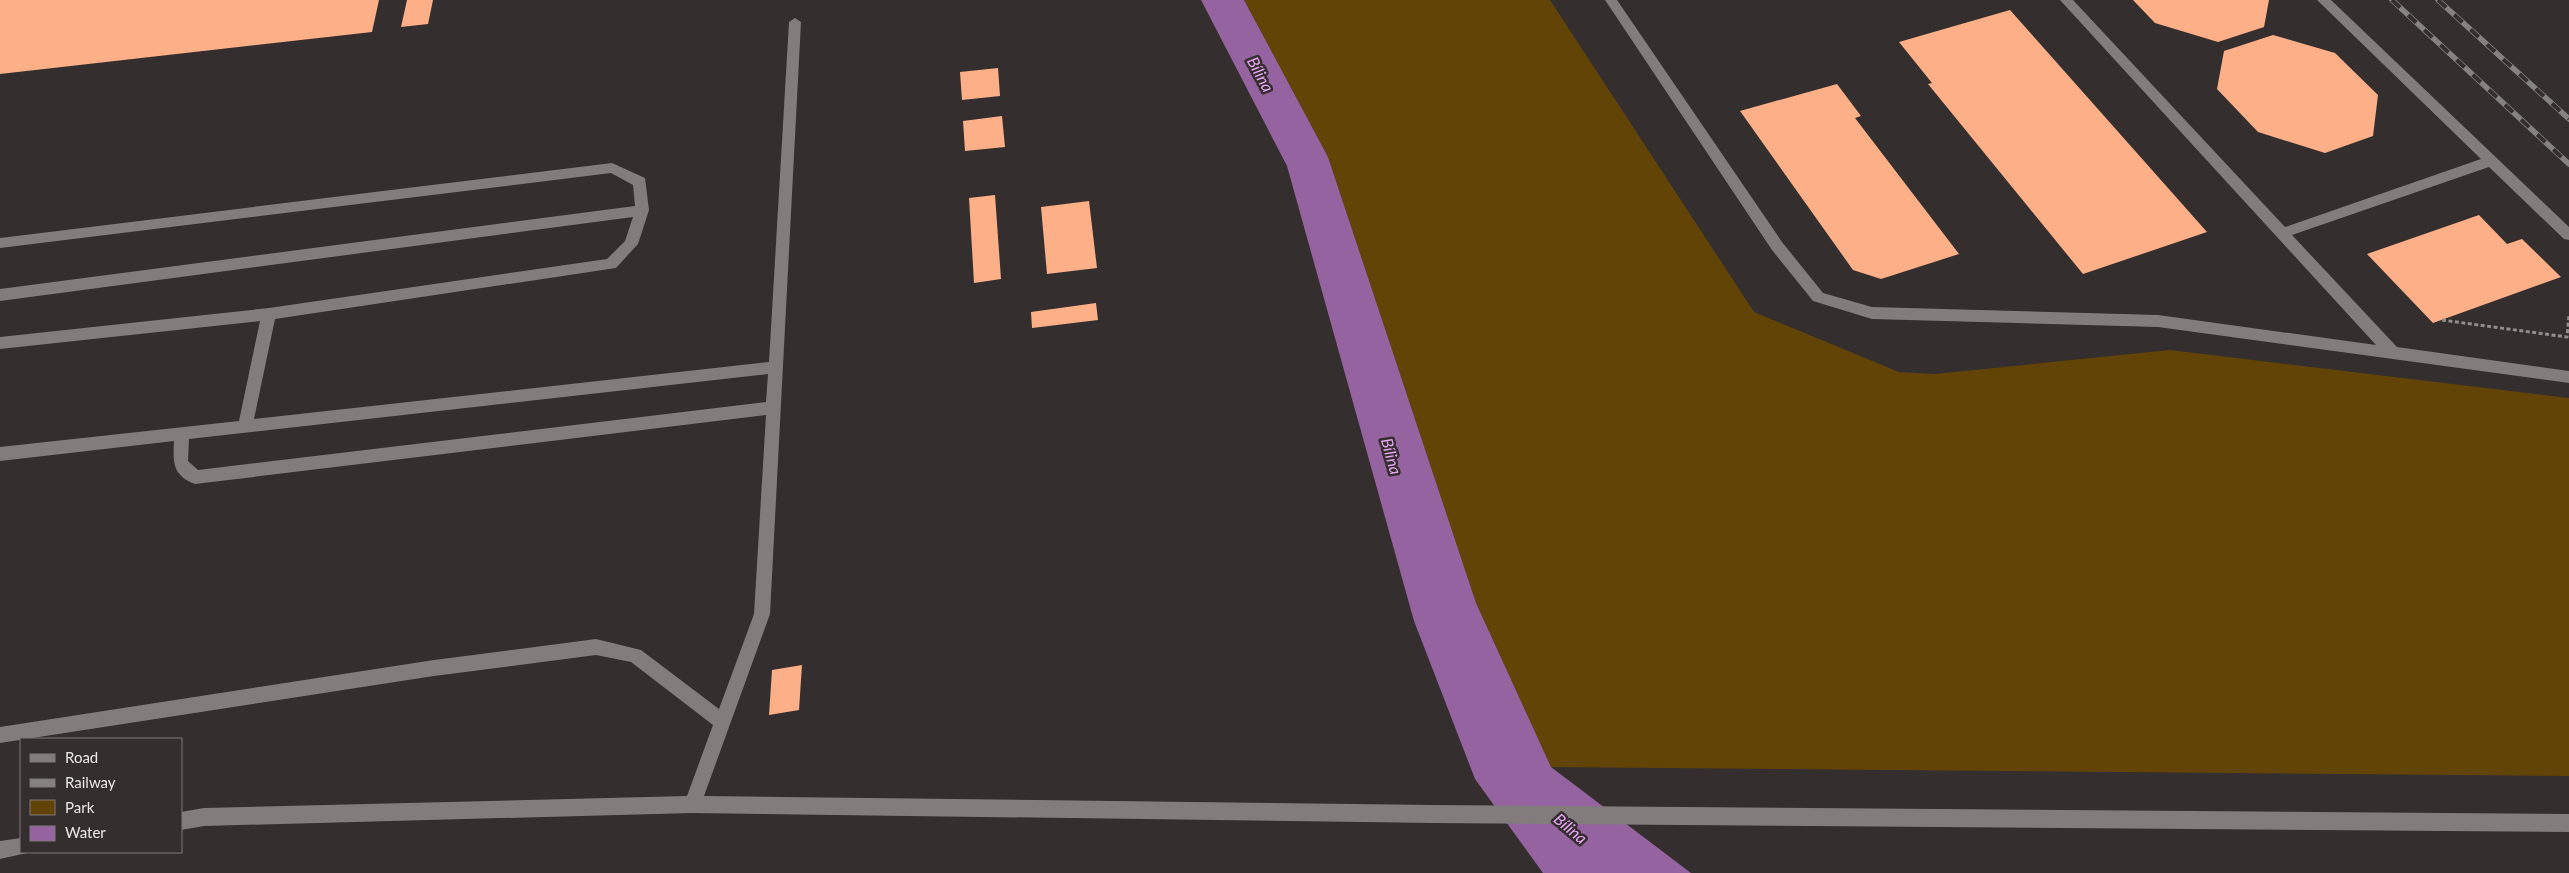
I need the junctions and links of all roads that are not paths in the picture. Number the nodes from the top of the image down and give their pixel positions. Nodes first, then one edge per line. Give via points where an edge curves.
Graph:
1 (1611, 0) edge
2 (2066, 0) edge
3 (2323, 0) edge
4 (795, 22) dead end
5 (2492, 161) junction
6 (642, 210) junction
7 (2283, 233) junction
8 (2569, 236) edge
9 (0, 244) edge
10 (0, 295) edge
11 (268, 314) junction
12 (0, 343) edge
13 (2393, 353) junction
14 (776, 367) junction
15 (2569, 377) edge
16 (773, 408) junction
17 (245, 426) junction
18 (182, 435) junction
19 (0, 454) edge
20 (723, 723) junction
21 (0, 735) edge
22 (692, 804) junction
23 (182, 821) edge
24 (2569, 823) edge
25 (20, 846) edge
26 (0, 850) edge

1 - 13 street via 1777,246 1818,297 1872,313 2158,321
2 - 7 street
3 - 5 street
4 - 14 street
5 - 7 street
5 - 8 street
6 - 9 street via 640,182 612,168
6 - 10 street
6 - 11 street via 631,244 611,264
7 - 13 street
11 - 12 street
11 - 17 street
13 - 15 street
14 - 16 street
14 - 17 street
16 - 18 street via 195,477 180,464
16 - 20 street via 762,614
17 - 18 street
18 - 19 street
20 - 21 street via 635,655 596,647 434,668
20 - 22 street
22 - 23 street via 214,817
22 - 24 street
25 - 26 street

